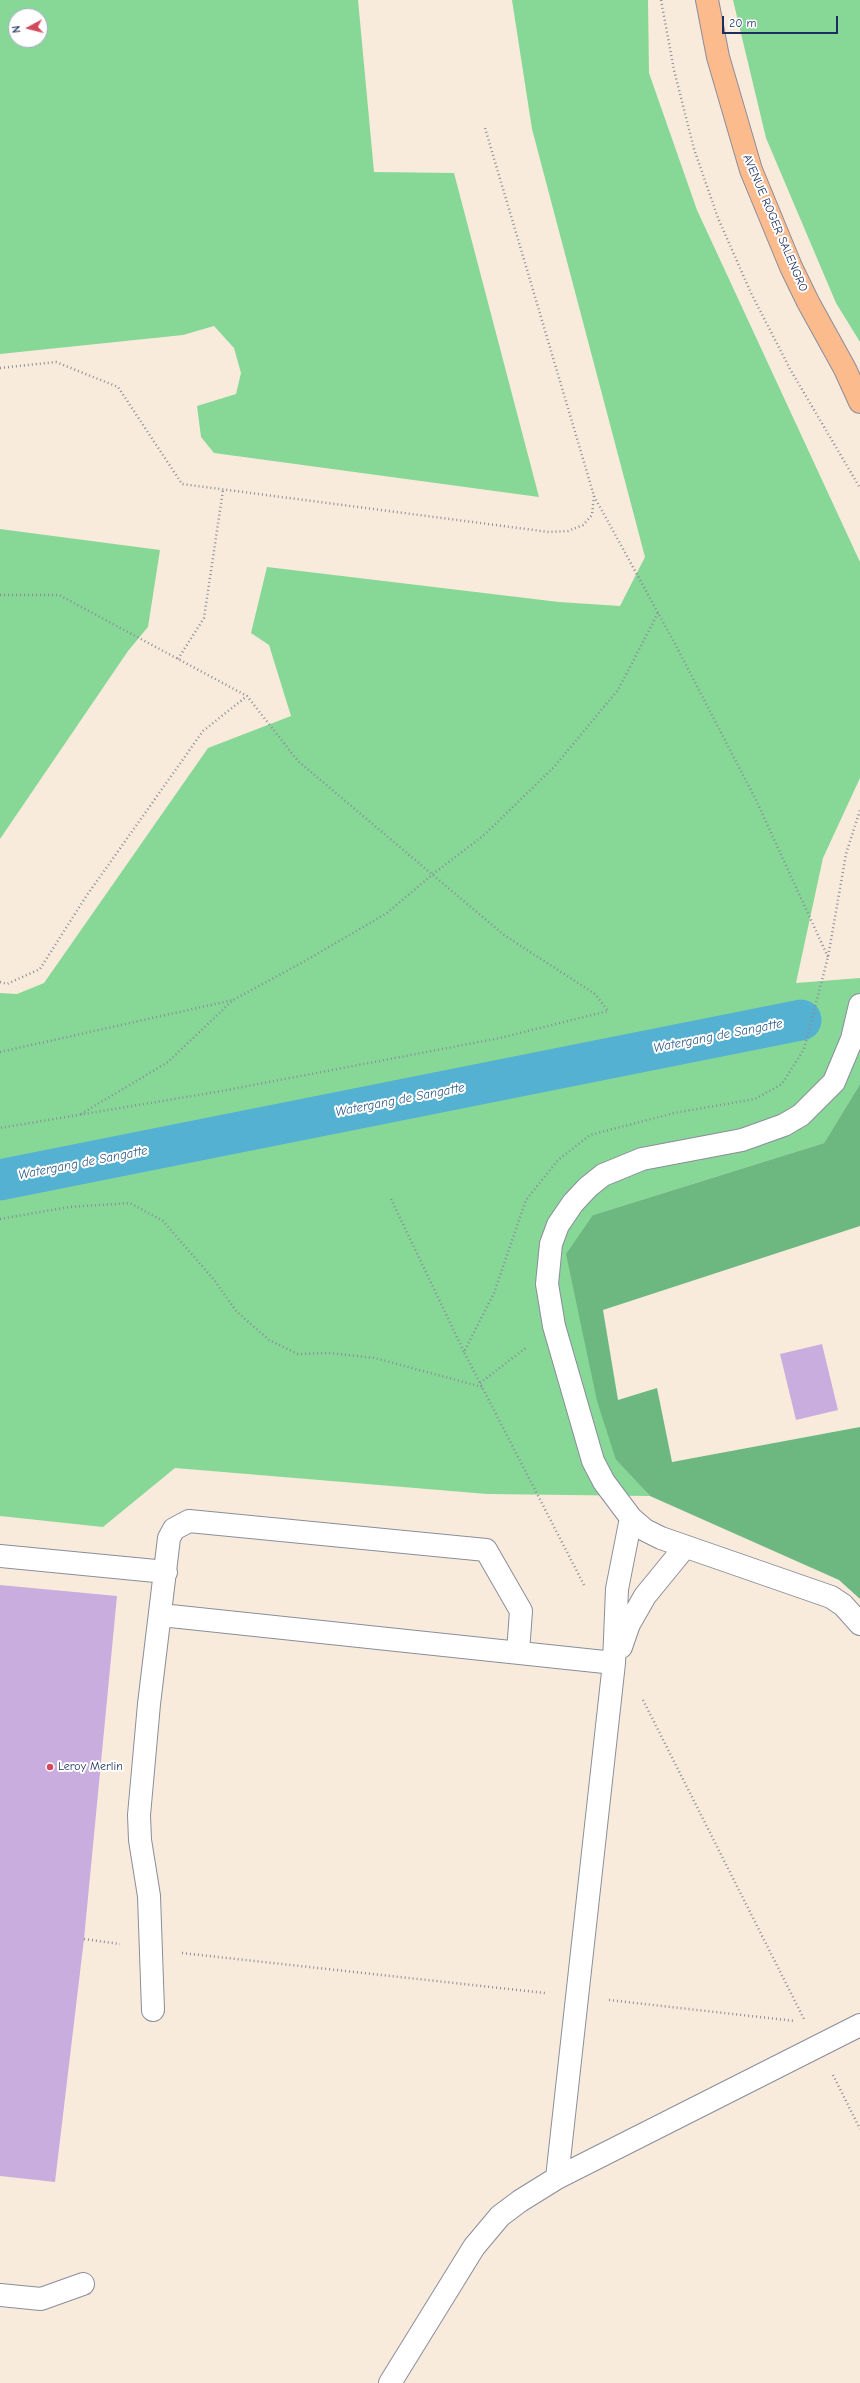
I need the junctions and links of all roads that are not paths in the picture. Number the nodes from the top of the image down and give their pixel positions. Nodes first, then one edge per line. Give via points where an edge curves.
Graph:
1 (708, 0) edge
2 (845, 369) junction
3 (860, 391) edge
4 (860, 402) edge
5 (860, 1005) edge
6 (632, 1518) junction
7 (685, 1547) junction
8 (0, 1556) edge
9 (166, 1572) junction
10 (161, 1615) junction
11 (860, 1624) edge
12 (518, 1652) junction
13 (616, 1658) junction
14 (153, 2010) dead end
15 (860, 2025) edge
16 (557, 2178) junction
17 (83, 2284) dead end
18 (0, 2295) edge
19 (390, 2383) edge

1 - 2 main road, AVENUE ROGER SALENGRO via 718,57 751,170 791,267
2 - 3 main road, AVENUE ROGER SALENGRO
2 - 4 main road, AVENUE ROGER SALENGRO
5 - 6 lane via 852,1039 834,1082 800,1115 784,1125 742,1140 642,1159 603,1175 573,1203 558,1225 551,1244 547,1284 554,1326 592,1461 604,1482
6 - 7 lane via 645,1530
6 - 13 lane via 617,1589
7 - 11 lane via 831,1597 843,1605
7 - 13 lane via 645,1596 629,1624
8 - 9 lane
9 - 10 lane
9 - 12 lane via 169,1538 179,1525 190,1521 486,1550 521,1611
10 - 12 lane
10 - 14 lane via 149,1704 140,1815 140,1840 149,1896
12 - 13 lane
13 - 16 lane
15 - 16 lane
16 - 19 lane via 500,2216 474,2247
17 - 18 lane via 41,2299

